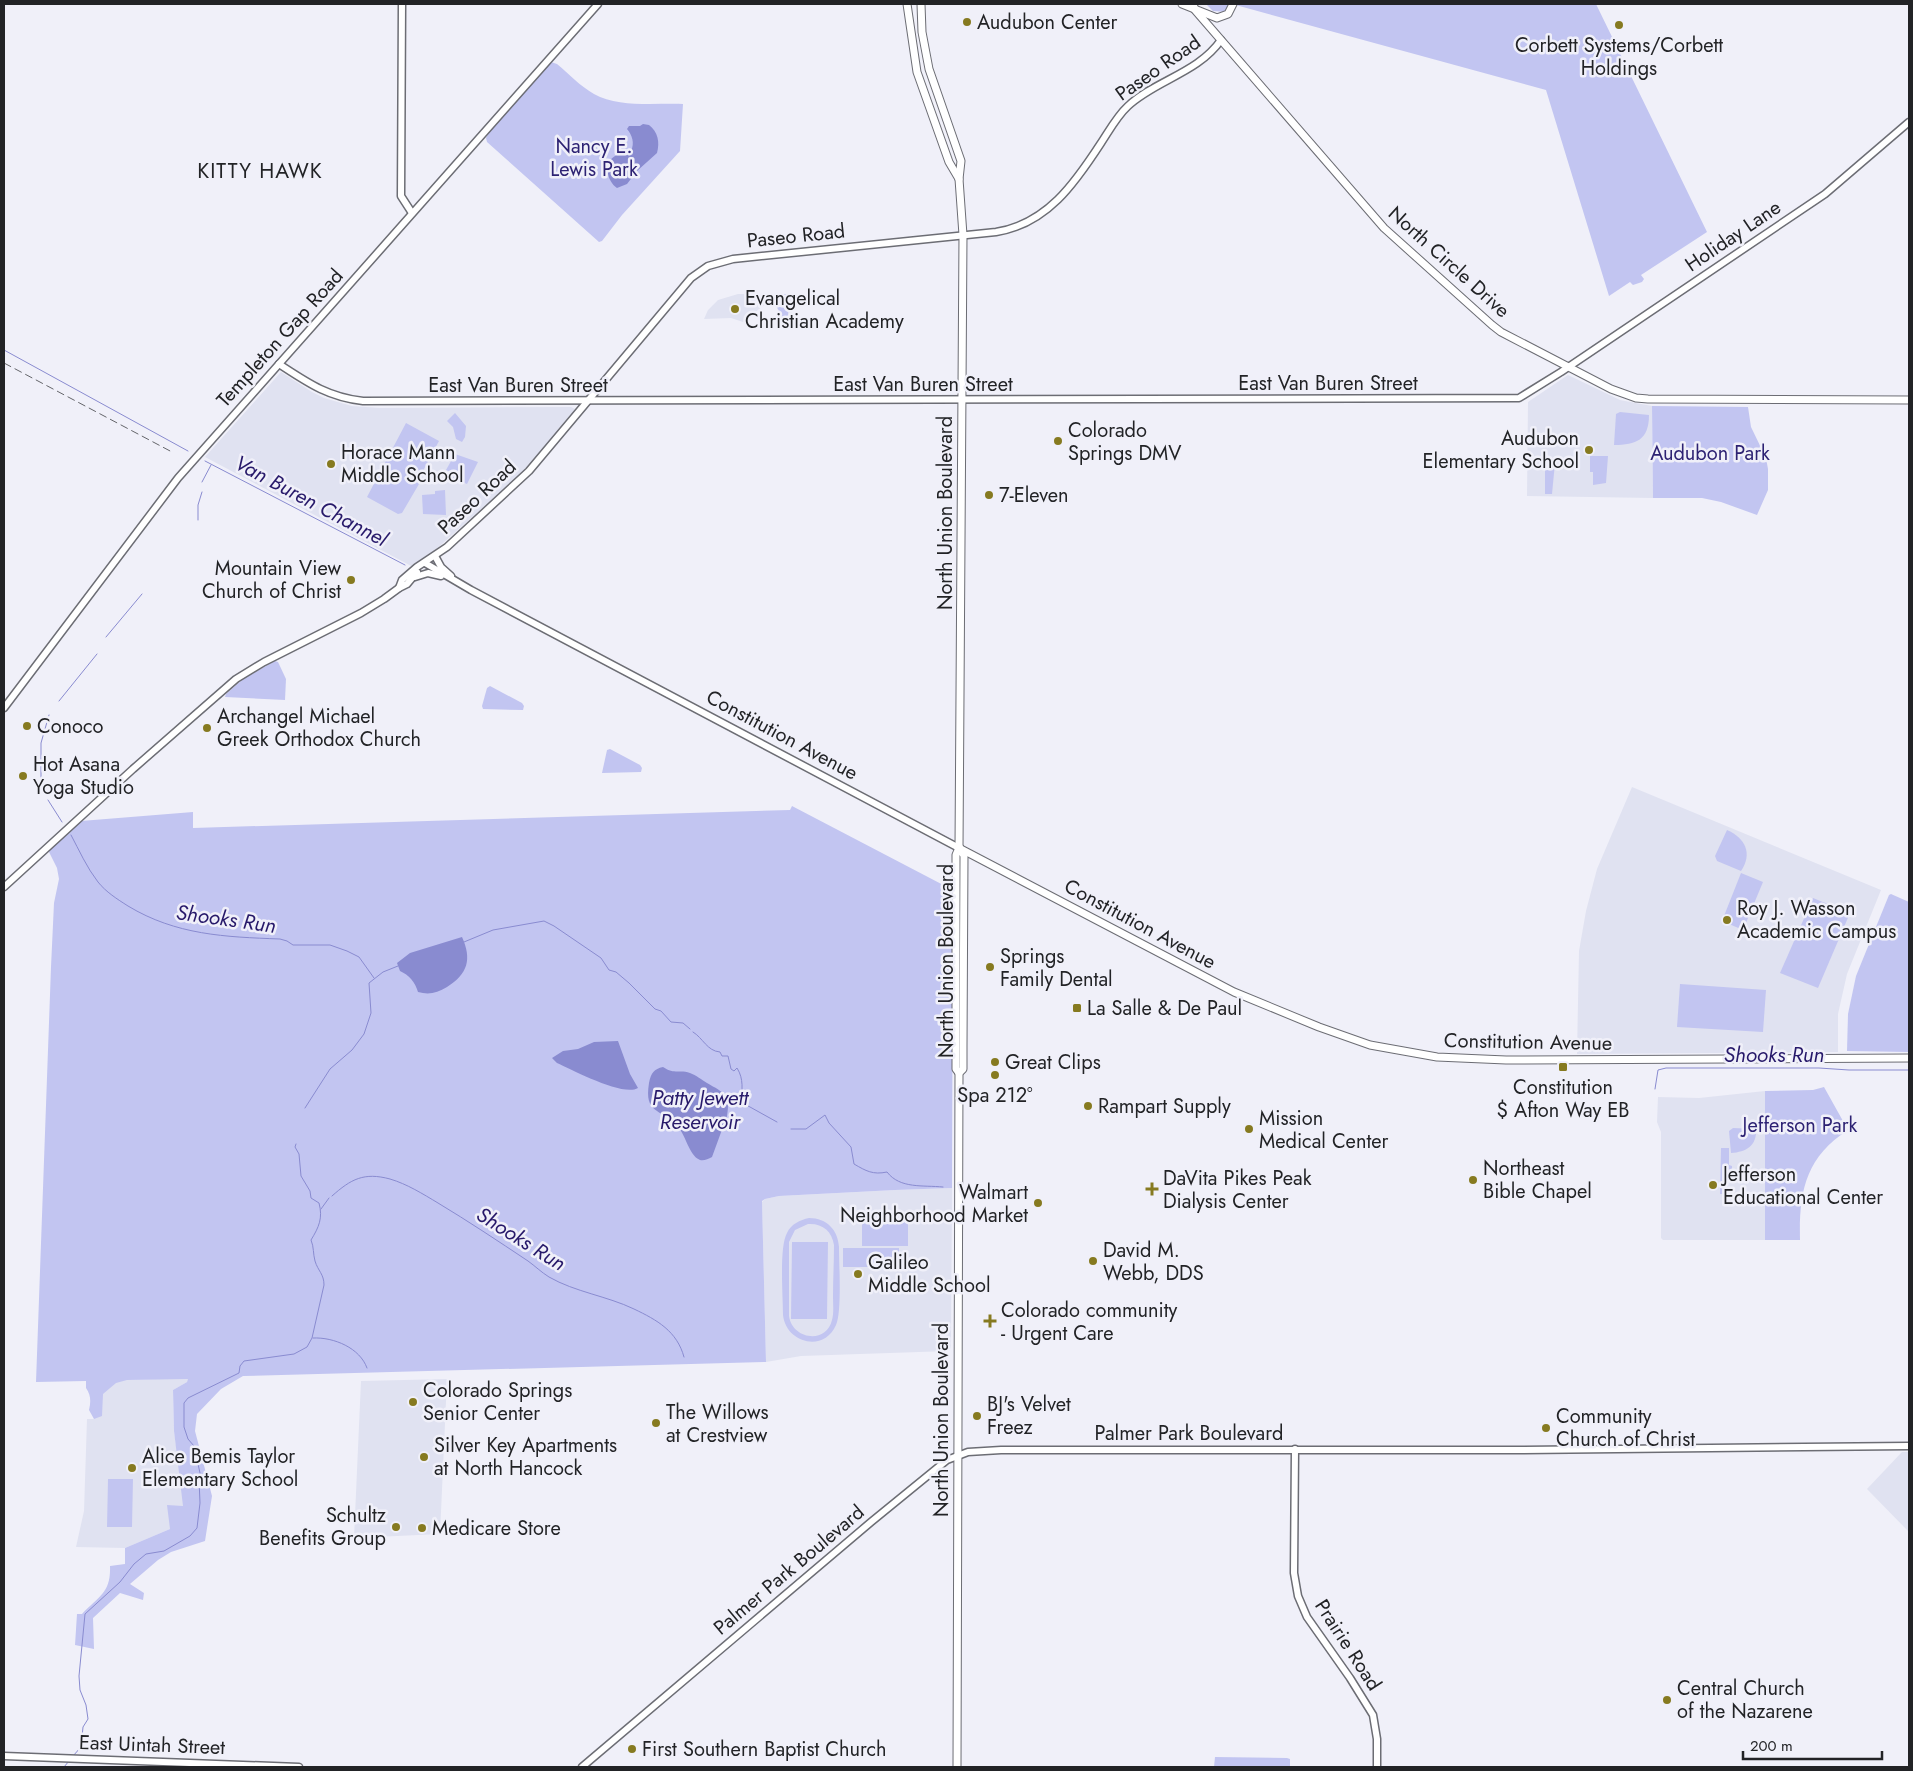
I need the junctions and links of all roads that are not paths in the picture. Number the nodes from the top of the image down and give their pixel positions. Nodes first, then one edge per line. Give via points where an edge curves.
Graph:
1 (402, 4) edge
2 (598, 4) edge
3 (907, 4) edge
4 (921, 4) edge
5 (1182, 4) edge
6 (1233, 4) edge
7 (1194, 7) edge
8 (1221, 40) junction
9 (1909, 122) edge
10 (960, 179) junction
11 (412, 212) junction
12 (962, 235) junction
13 (279, 364) junction
14 (1568, 368) junction
15 (962, 400) junction
16 (1909, 400) edge
17 (587, 401) junction
18 (435, 556) junction
19 (425, 563) junction
20 (445, 576) junction
21 (455, 581) junction
22 (410, 582) junction
23 (399, 588) junction
24 (4, 708) edge
25 (960, 848) junction
26 (4, 887) edge
27 (1909, 1058) edge
28 (1909, 1446) edge
29 (1295, 1449) junction
30 (957, 1455) junction
31 (4, 1756) edge
32 (592, 1758) junction
33 (160, 1765) edge
34 (299, 1767) edge
35 (582, 1767) edge
36 (591, 1767) edge
37 (957, 1767) edge
38 (1377, 1767) edge

1 - 11 street via 401,196
2 - 11 street, Templeton Gap Road
3 - 10 main road, North Union Boulevard via 918,72 949,162
4 - 10 main road, North Union Boulevard via 924,50 961,161
5 - 7 main road, North Circle Drive
6 - 7 main road via 1222,18
7 - 8 main road, North Circle Drive
8 - 12 street, Paseo Road via 1200,62 1140,96 1127,107 1072,186 1044,213 1000,232
8 - 14 main road, North Circle Drive via 1384,228 1501,332
9 - 14 street, Holiday Lane via 1825,194
10 - 12 main road, North Union Boulevard
11 - 13 street, Templeton Gap Road
12 - 15 main road, North Union Boulevard
12 - 17 street, Paseo Road via 715,263 691,278
13 - 17 street, East Van Buren Street via 316,388 350,400
13 - 24 street, Templeton Gap Road via 178,478
14 - 15 street, East Van Buren Street via 1528,394 1512,399
14 - 16 main road, North Circle Drive via 1623,394 1648,399
15 - 17 street, East Van Buren Street
15 - 25 main road, North Union Boulevard
17 - 18 street, Paseo Road via 529,471
18 - 19 street, Paseo Road
18 - 21 street
19 - 20 street, Constitution Avenue
19 - 22 street, Paseo Road
19 - 23 street, Paseo Road via 402,580
20 - 21 street, Constitution Avenue
20 - 22 street via 423,573
21 - 25 street, Constitution Avenue
22 - 23 street, Paseo Road
23 - 26 street, Paseo Road via 361,613 264,662 236,680
25 - 27 main road, Constitution Avenue via 1234,992 1370,1045 1437,1057 1506,1060
25 - 30 main road, North Union Boulevard via 956,855 956,1069 959,1073
28 - 29 street, Palmer Park Boulevard
29 - 30 street, Palmer Park Boulevard via 996,1450
29 - 38 street, Prairie Road via 1294,1573 1298,1596 1307,1617 1373,1716
30 - 32 street, Palmer Park Boulevard via 871,1522
30 - 37 main road, North Union Boulevard
31 - 33 street, East Uintah Street
32 - 35 street, Palmer Park Boulevard
32 - 36 street
33 - 34 street, East Uintah Street

